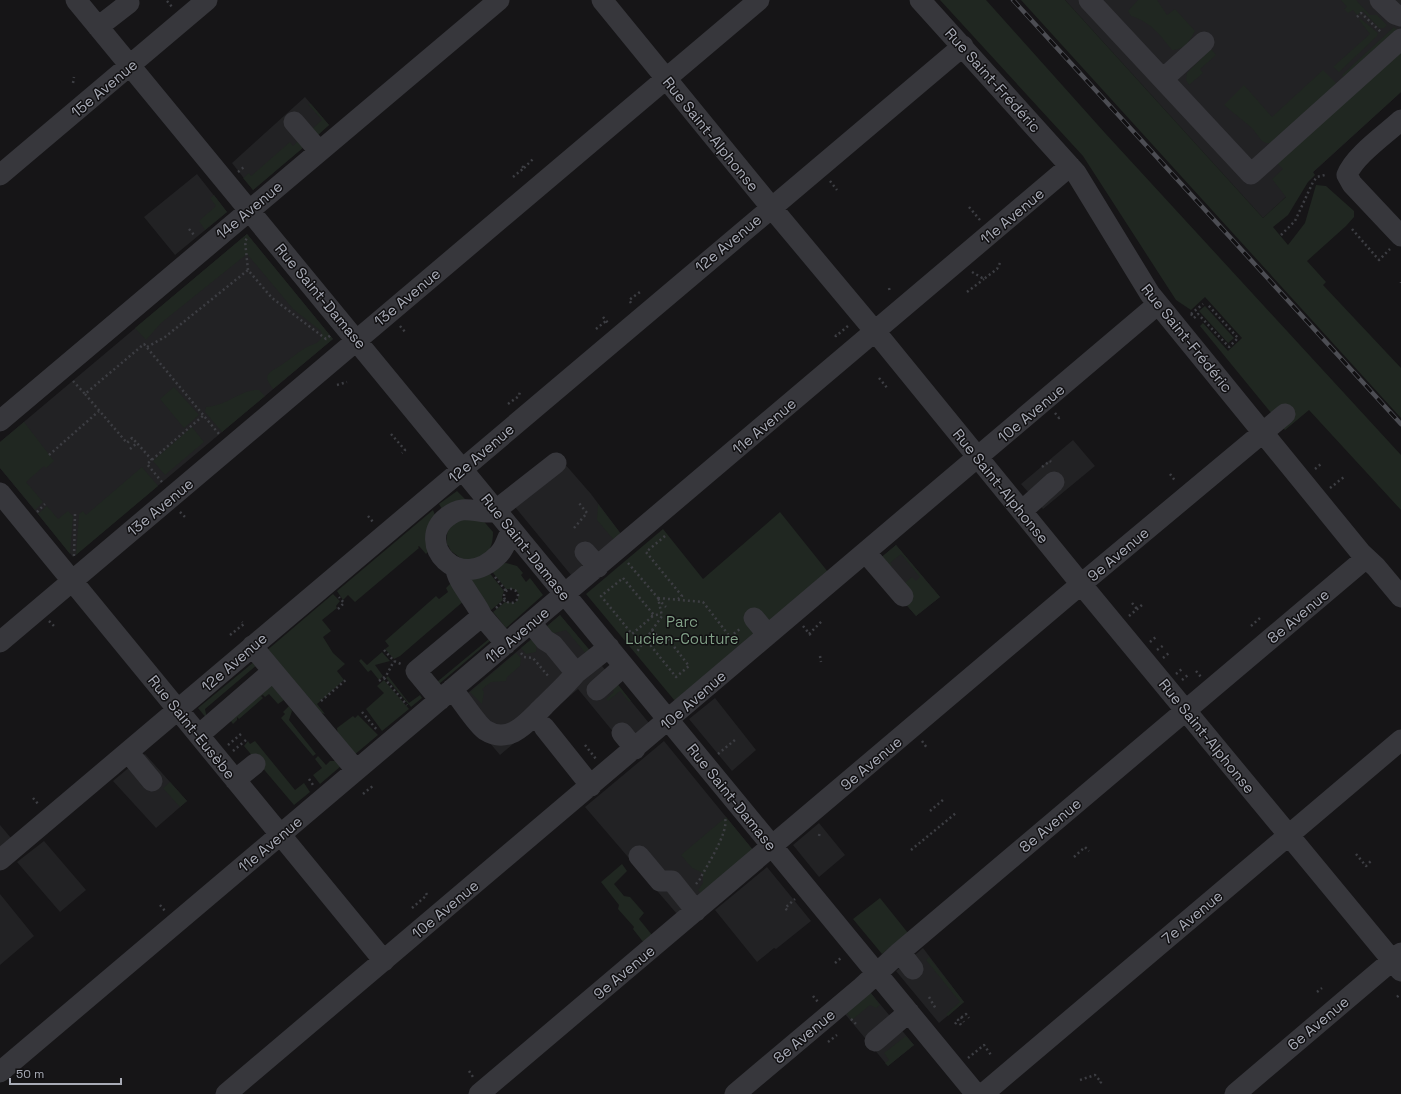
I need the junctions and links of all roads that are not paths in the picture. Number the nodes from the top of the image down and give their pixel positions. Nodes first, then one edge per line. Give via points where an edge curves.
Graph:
1 (76, 0) edge
2 (207, 0) edge
3 (499, 0) edge
4 (602, 0) edge
5 (759, 0) edge
6 (920, 0) edge
7 (1089, 0) edge
8 (1380, 0) edge
9 (125, 12) dead end
10 (1401, 16) edge
11 (98, 27) junction
12 (1391, 36) edge
13 (1204, 42) dead end
14 (963, 46) junction
15 (130, 65) junction
16 (666, 79) junction
17 (1163, 79) junction
18 (1401, 120) edge
19 (294, 122) dead end
20 (319, 151) junction
21 (1070, 166) junction
22 (0, 175) edge
23 (771, 207) junction
24 (249, 210) junction
25 (1401, 236) edge
26 (1158, 304) junction
27 (875, 332) junction
28 (357, 340) junction
29 (1285, 414) dead end
30 (0, 421) edge
31 (1263, 432) junction
32 (979, 458) junction
33 (556, 463) dead end
34 (462, 469) junction
35 (1054, 482) dead end
36 (0, 493) edge
37 (428, 498) junction
38 (496, 510) junction
39 (1022, 511) junction
40 (441, 523) junction
41 (512, 530) junction
42 (866, 553) junction
43 (1366, 558) junction
44 (456, 568) junction
45 (72, 581) junction
46 (1081, 584) junction
47 (565, 594) junction
48 (903, 596) dead end
49 (1401, 597) edge
50 (482, 616) junction
51 (754, 618) dead end
52 (531, 623) junction
53 (768, 636) junction
54 (0, 642) edge
55 (252, 646) junction
56 (512, 647) junction
57 (609, 647) junction
58 (630, 660) junction
59 (273, 671) junction
60 (576, 674) junction
61 (597, 690) dead end
62 (446, 695) junction
63 (178, 709) junction
64 (1186, 710) junction
65 (669, 719) junction
66 (544, 727) dead end
67 (199, 735) junction
68 (1401, 740) edge
69 (128, 752) junction
70 (255, 764) dead end
71 (356, 770) junction
72 (235, 780) junction
73 (152, 781) dead end
74 (591, 786) junction
75 (1288, 835) junction
76 (280, 836) junction
77 (772, 847) junction
78 (640, 856) dead end
79 (0, 860) edge
80 (690, 903) junction
81 (900, 952) junction
82 (384, 961) junction
83 (1398, 961) edge
84 (913, 969) dead end
85 (877, 973) junction
86 (909, 1012) junction
87 (875, 1041) dead end
88 (0, 1072) edge
89 (226, 1094) edge
90 (479, 1094) edge
91 (735, 1094) edge
92 (976, 1094) edge
93 (983, 1094) edge
94 (1235, 1094) edge

1 - 11 street, Rue Saint-Damase
2 - 15 street, 15e Avenue
3 - 20 street, 14e Avenue
4 - 16 street, Rue Saint-Alphonse
5 - 16 street, 13e Avenue
6 - 14 street, Rue Saint-Frédéric
7 - 17 street
8 - 10 street via 1395,14
9 - 11 street
11 - 15 street, Rue Saint-Damase
12 - 17 street via 1251,174
13 - 17 street
14 - 21 street, Rue Saint-Frédéric
14 - 23 street, 12e Avenue
15 - 22 street, 15e Avenue
15 - 24 street, Rue Saint-Damase
16 - 23 street, Rue Saint-Alphonse
16 - 28 street, 13e Avenue
18 - 25 street via 1362,155 1347,175 1352,184
19 - 20 street
20 - 24 street, 14e Avenue
21 - 26 street, Rue Saint-Frédéric
21 - 27 street, 11e Avenue
23 - 27 street, Rue Saint-Alphonse
23 - 34 street, 12e Avenue
24 - 28 street, Rue Saint-Damase
24 - 30 street, 14e Avenue
26 - 31 street, Rue Saint-Frédéric
26 - 32 street, 10e Avenue
27 - 32 street, Rue Saint-Alphonse
27 - 47 street, 11e Avenue via 592,560
28 - 34 street, Rue Saint-Damase
28 - 45 street, 13e Avenue
29 - 31 street, 9e Avenue
31 - 43 street, Rue Saint-Frédéric
31 - 46 street, 9e Avenue
32 - 39 street, Rue Saint-Alphonse
32 - 42 street, 10e Avenue
33 - 38 street
34 - 37 street, 12e Avenue
34 - 38 street, Rue Saint-Damase
35 - 39 street
36 - 45 street, Rue Saint-Eusèbe
37 - 40 street via 439,511
37 - 55 street, 12e Avenue
38 - 40 street via 491,513 462,509 446,517
38 - 41 street, Rue Saint-Damase
39 - 46 street, Rue Saint-Alphonse
40 - 44 street via 436,539 437,547 444,559
41 - 44 street via 503,550 490,562 472,570
41 - 47 street, Rue Saint-Damase
42 - 48 street
42 - 53 street, 10e Avenue
43 - 49 street, Rue Saint-Frédéric
43 - 64 street, 8e Avenue
44 - 50 street via 456,574
45 - 54 street, 13e Avenue
45 - 63 street, Rue Saint-Eusèbe
46 - 64 street, Rue Saint-Alphonse
46 - 77 street, 9e Avenue
47 - 52 street, 11e Avenue
47 - 57 street, Rue Saint-Damase
50 - 56 street
50 - 62 street via 416,671
51 - 53 street
52 - 56 street, 11e Avenue
52 - 60 street
53 - 65 street, 10e Avenue
55 - 59 street
55 - 63 street, 12e Avenue
56 - 62 street, 11e Avenue
57 - 58 street, Rue Saint-Damase
57 - 60 street
58 - 61 street
58 - 65 street, Rue Saint-Damase
59 - 67 street
59 - 71 street
60 - 62 street via 524,726 507,734 494,734 481,727
62 - 71 street, 11e Avenue
63 - 67 street, Rue Saint-Eusèbe
63 - 69 street, 12e Avenue
64 - 75 street, Rue Saint-Alphonse
64 - 81 street, 8e Avenue
65 - 74 street, 10e Avenue via 629,741
65 - 77 street, Rue Saint-Damase
66 - 74 street
67 - 72 street, Rue Saint-Eusèbe
68 - 75 street, 7e Avenue
69 - 73 street
69 - 79 street, 12e Avenue
70 - 72 street
71 - 76 street, 11e Avenue
72 - 76 street, Rue Saint-Eusèbe
74 - 82 street, 10e Avenue
75 - 83 street, Rue Saint-Alphonse
75 - 93 street, 7e Avenue
76 - 82 street, Rue Saint-Eusèbe
76 - 88 street, 11e Avenue
77 - 80 street, 9e Avenue
77 - 85 street, Rue Saint-Damase
78 - 80 street via 660,881 672,881
80 - 90 street, 9e Avenue
81 - 84 street
81 - 85 street, 8e Avenue
82 - 89 street, 10e Avenue
83 - 94 street, 6e Avenue
85 - 86 street, Rue Saint-Damase
85 - 91 street, 8e Avenue
86 - 87 street
86 - 92 street, Rue Saint-Damase

